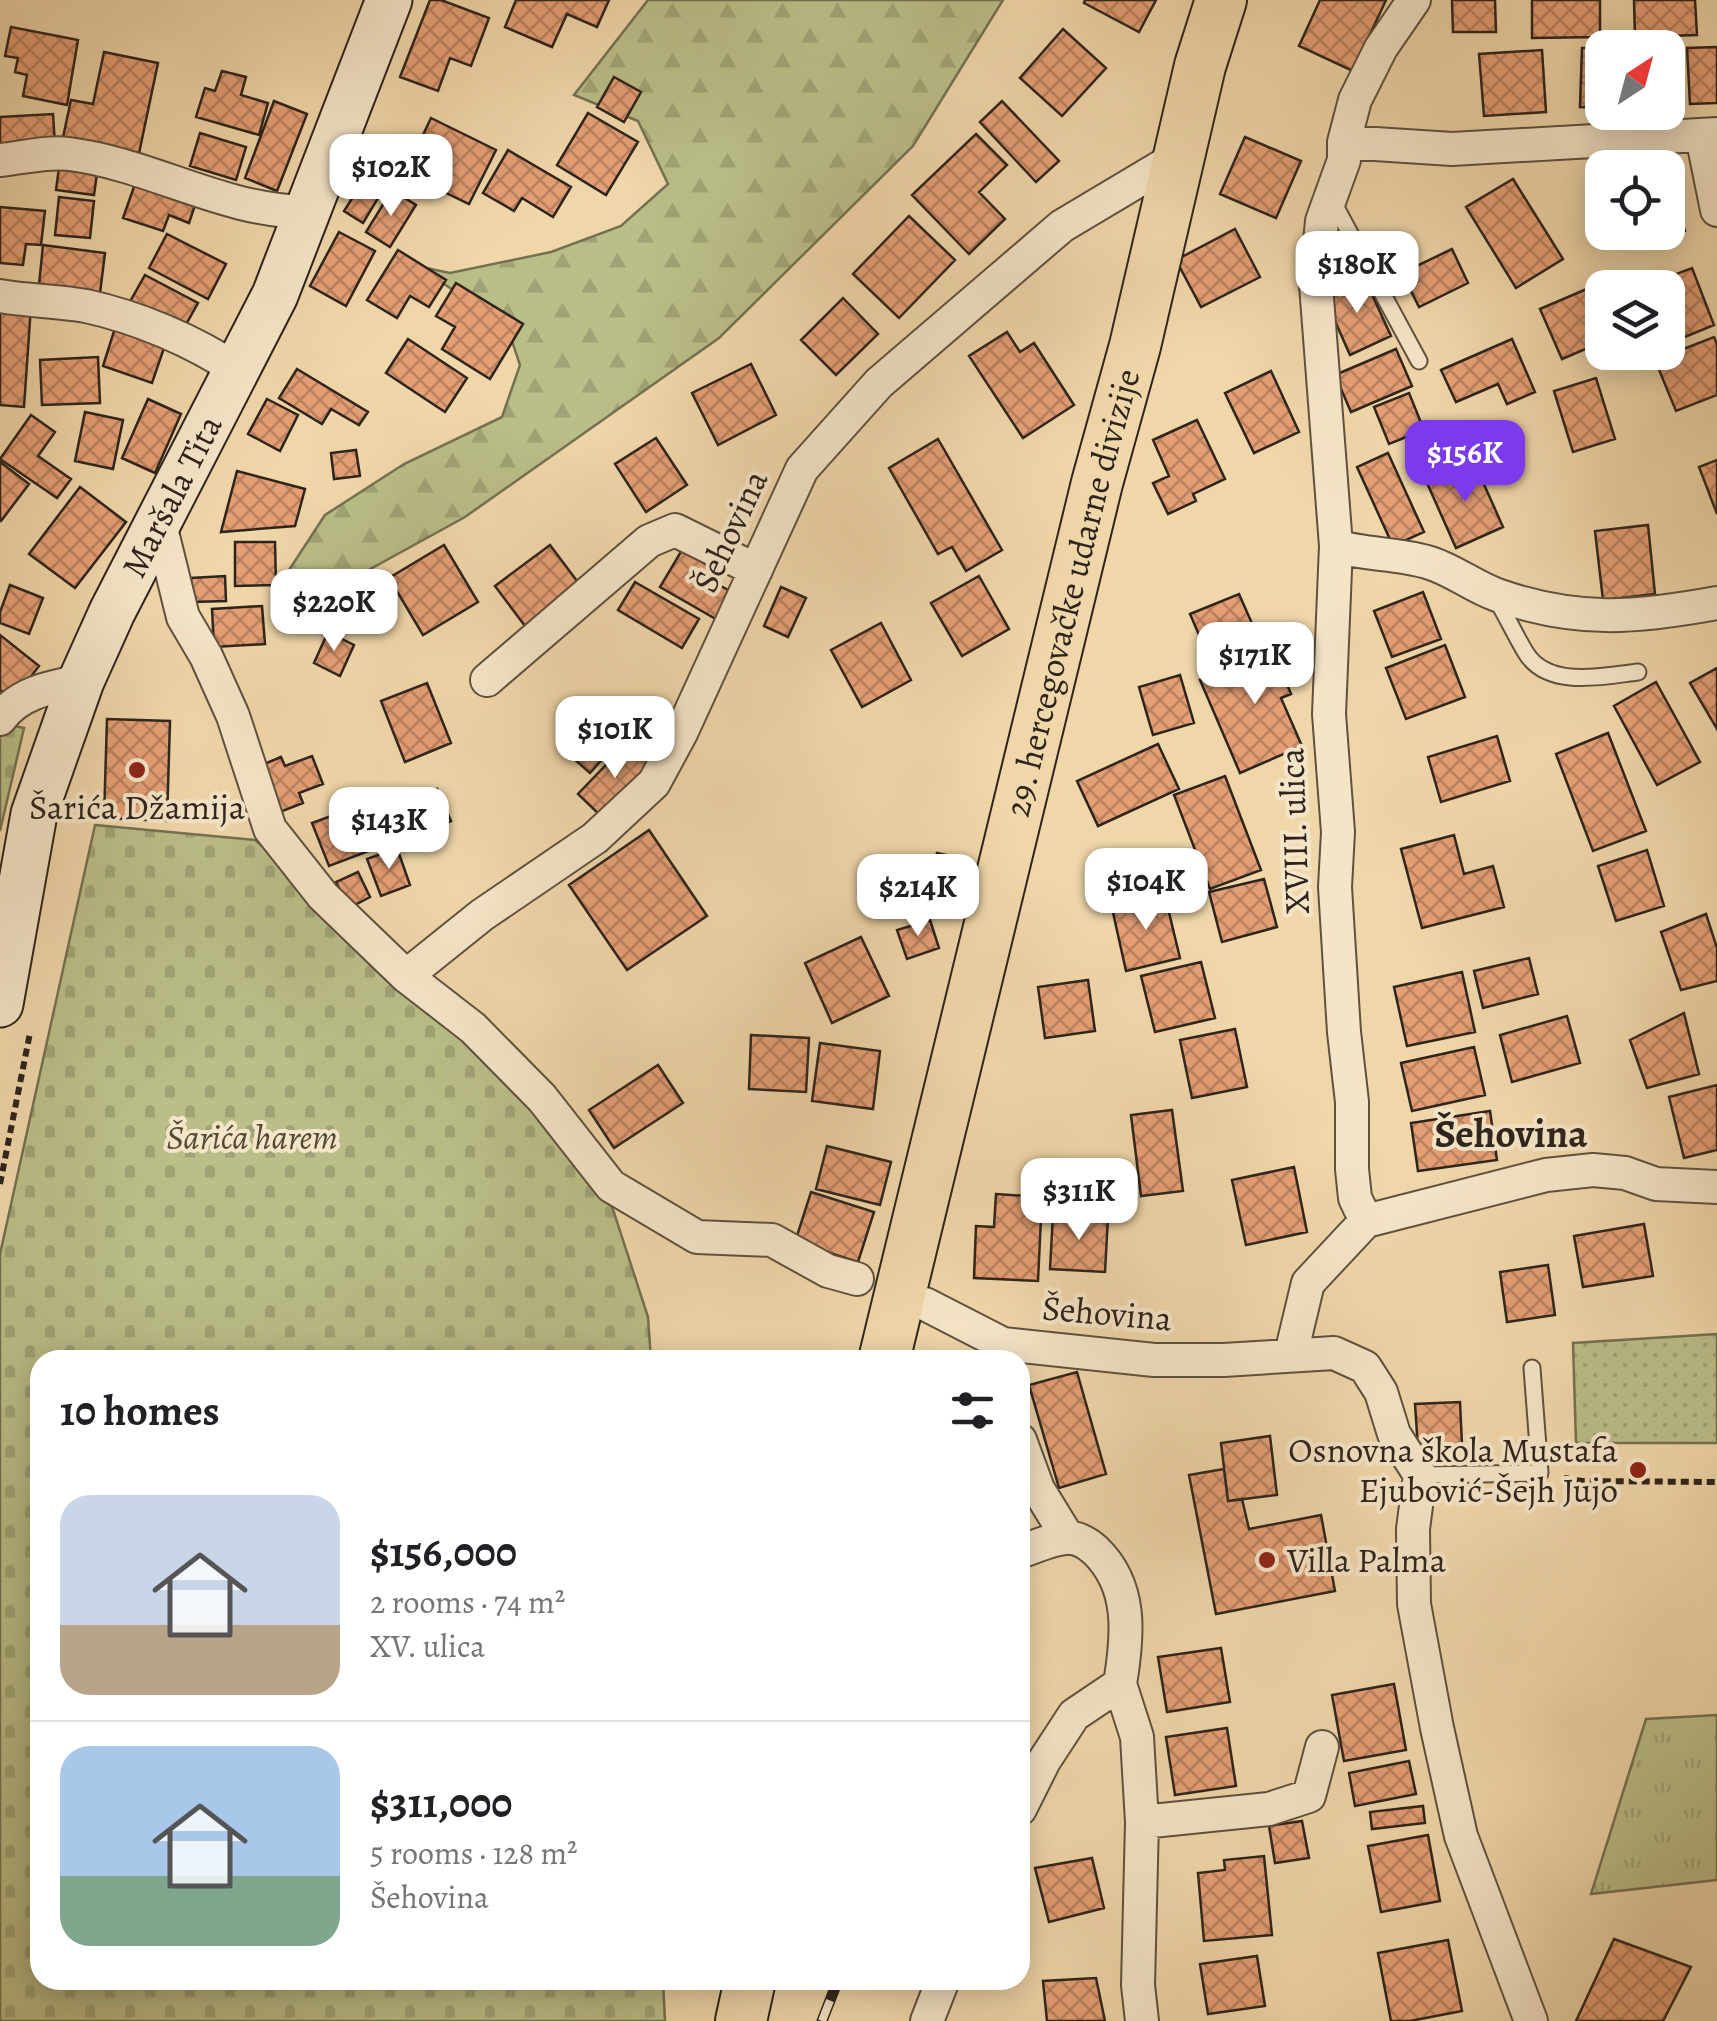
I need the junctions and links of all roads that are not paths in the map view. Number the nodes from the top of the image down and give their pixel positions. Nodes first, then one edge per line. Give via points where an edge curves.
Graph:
1 (389, 0) edge
2 (1221, 0) edge
3 (1414, 0) edge
4 (1709, 135) edge
5 (1344, 142) junction
6 (1176, 158) junction
7 (0, 160) edge
8 (1330, 196) junction
9 (1717, 210) edge
10 (306, 212) junction
11 (0, 296) edge
12 (1419, 361) dead end
13 (237, 370) junction
14 (160, 524) junction
15 (1336, 546) junction
16 (756, 570) junction
17 (1492, 594) junction
18 (1717, 604) edge
19 (1638, 672) dead end
20 (487, 680) dead end
21 (80, 681) junction
22 (0, 719) edge
23 (406, 976) junction
24 (15, 1016) edge
25 (1717, 1186) edge
26 (1366, 1221) junction
27 (857, 1280) dead end
28 (925, 1304) dead end
29 (886, 1350) edge
30 (1002, 1350) edge
31 (1030, 1353) edge
32 (1291, 1354) junction
33 (1532, 1368) dead end
34 (1030, 1467) edge
35 (1420, 1476) junction
36 (1068, 1538) junction
37 (1030, 1549) edge
38 (1120, 1684) junction
39 (1322, 1748) dead end
40 (1030, 1790) edge
41 (1142, 1822) junction
42 (748, 1990) edge
43 (939, 1990) edge
44 (741, 2021) edge
45 (927, 2021) edge
46 (1142, 2021) edge
47 (1531, 2021) edge

1 - 10 street, Maršala Tita
2 - 6 main road, 29. hercegovačke udarne divizije
3 - 5 street, XVIII. ulica via 1355,100
4 - 5 street via 1452,149
4 - 9 street
5 - 8 street, XVIII. ulica
6 - 16 street, Šehovina via 1062,226 879,383 802,469
6 - 29 main road, 29. hercegovačke udarne divizije
7 - 10 street via 65,153 274,212
8 - 12 lane
8 - 15 street, XVIII. ulica via 1316,285
10 - 13 street, Maršala Tita
11 - 13 street via 124,317
13 - 14 street, Maršala Tita
14 - 21 street, Maršala Tita
14 - 23 street via 183,618 233,716 270,829 323,896
15 - 17 street via 1427,562
15 - 26 street, XVIII. ulica via 1329,648 1335,886 1352,1169
16 - 20 street via 674,530 649,541
16 - 23 street, Šehovina via 654,783 595,838
17 - 18 street via 1622,618
17 - 19 lane via 1527,656 1540,666 1587,679
21 - 22 street via 39,690
21 - 24 street, Maršala Tita via 34,814
23 - 27 street via 473,1028 542,1098 611,1186 697,1238 772,1240
25 - 26 street via 1656,1184 1593,1170
26 - 32 street via 1308,1284
28 - 30 street, Šehovina
31 - 32 street, Šehovina via 1154,1360
32 - 35 street, Šehovina via 1334,1353 1365,1367
33 - 35 lane via 1540,1473
34 - 36 street
35 - 47 street via 1414,1604 1437,1728 1461,1836
36 - 37 street
36 - 38 street via 1087,1543 1105,1559 1121,1586 1126,1648
38 - 40 street via 1074,1715
38 - 41 street via 1137,1737
39 - 41 street via 1309,1796 1268,1809
41 - 46 street
42 - 44 main road
43 - 45 street

